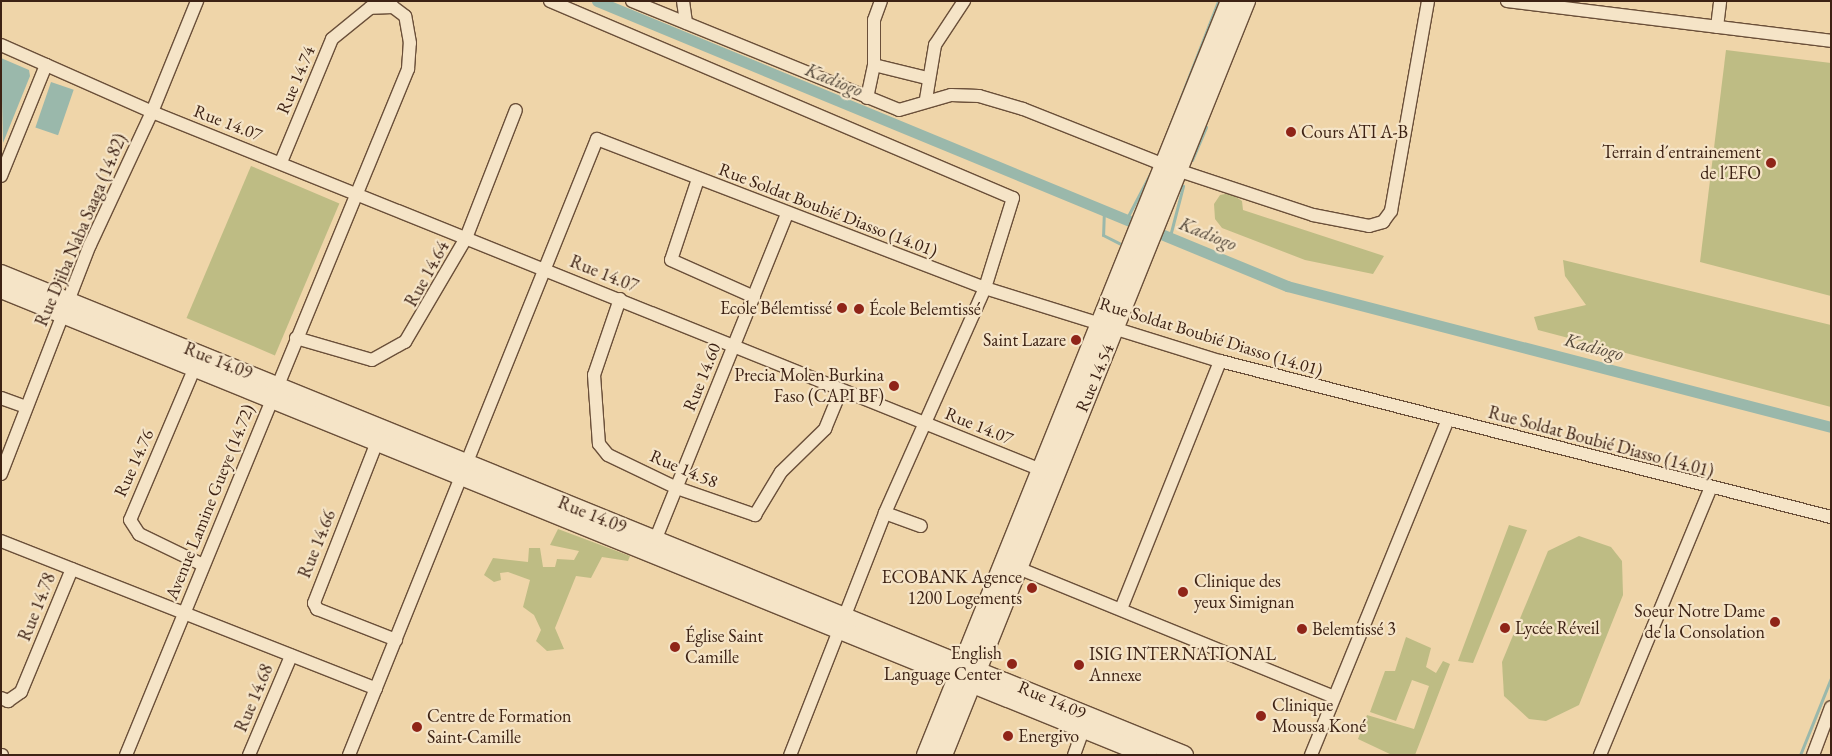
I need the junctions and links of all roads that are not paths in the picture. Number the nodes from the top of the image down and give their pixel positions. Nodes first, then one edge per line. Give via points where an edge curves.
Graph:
1 (197, 1) edge
2 (550, 1) edge
3 (632, 1) edge
4 (683, 1) edge
5 (881, 1) edge
6 (964, 1) edge
7 (1230, 1) edge
8 (1246, 1) edge
9 (1428, 1) edge
10 (1507, 1) edge
11 (1720, 1) edge
12 (686, 24) junction
13 (1717, 27) junction
14 (1831, 41) edge
15 (1, 45) edge
16 (46, 65) junction
17 (874, 65) junction
18 (408, 68) joint
19 (927, 78) junction
20 (867, 98) junction
21 (926, 100) junction
22 (516, 110) dead end
23 (152, 112) junction
24 (280, 162) junction
25 (1171, 168) junction
26 (1, 176) edge
27 (698, 179) junction
28 (355, 192) junction
29 (787, 214) junction
30 (466, 238) junction
31 (546, 269) junction
32 (1, 274) edge
33 (985, 288) junction
34 (1, 289) edge
35 (754, 298) junction
36 (620, 299) junction
37 (66, 307) junction
38 (1109, 324) junction
39 (296, 338) junction
40 (734, 347) junction
41 (1220, 361) junction
42 (195, 367) junction
43 (842, 390) junction
44 (273, 391) junction
45 (1, 398) edge
46 (26, 407) junction
47 (1446, 422) junction
48 (924, 423) junction
49 (377, 442) junction
50 (462, 469) junction
51 (1041, 470) junction
52 (1, 474) edge
53 (677, 488) junction
54 (1710, 489) junction
55 (885, 514) junction
56 (1831, 517) edge
57 (921, 526) dead end
58 (1, 540) edge
59 (653, 547) junction
60 (203, 565) junction
61 (1018, 568) junction
62 (72, 569) junction
63 (1121, 609) junction
64 (185, 613) junction
65 (842, 622) junction
66 (396, 640) junction
67 (291, 656) junction
68 (967, 673) junction
69 (376, 689) junction
70 (1334, 697) junction
71 (1, 698) edge
72 (1831, 706) edge
73 (1084, 728) junction
74 (126, 755) edge
75 (249, 755) edge
76 (349, 755) edge
77 (790, 755) edge
78 (926, 755) edge
79 (943, 755) edge
80 (1074, 755) edge
81 (1148, 755) edge
82 (1184, 755) edge
83 (1311, 755) edge
84 (1600, 755) edge
85 (1813, 755) edge

1 - 23 street, Rue Djiba Naba Saaga (14.82)
2 - 33 street via 1008,194 1015,204
3 - 12 street
4 - 12 street
5 - 17 street via 872,34
6 - 19 street via 935,45
7 - 25 street, Rue 14.54
8 - 25 street, Rue 14.54
9 - 25 street via 1391,212 1383,222 1351,224 1313,215
10 - 13 street
11 - 13 street
12 - 20 street
13 - 14 street
15 - 16 street, Rue 14.07
16 - 23 street, Rue 14.07
16 - 26 street
17 - 19 street
17 - 20 street
18 - 24 street, Rue 14.74 via 410,30 405,16 393,8 370,8 332,39
18 - 28 street, Avenue Lamine Gueye (14.72)
19 - 21 street
20 - 21 street via 899,110
21 - 25 street via 979,96
22 - 30 street, Rue 14.64
23 - 24 street, Rue 14.07
23 - 37 street, Rue Djiba Naba Saaga (14.82)
24 - 28 street, Rue 14.07
25 - 38 street, Rue 14.54
27 - 29 street, Rue Soldat Boubié Diasso (14.01)
27 - 31 street, Rue Soldat Boubié Diasso (14.01) via 597,140
27 - 35 street via 671,260
28 - 30 street, Rue 14.07
28 - 39 street, Avenue Lamine Gueye (14.72)
29 - 33 street, Rue Soldat Boubié Diasso (14.01)
29 - 35 street, Rue 14.60
30 - 31 street, Rue 14.07
30 - 39 street, Rue 14.64 via 418,326 385,356 372,360
31 - 36 street, Rue 14.07
31 - 50 street
32 - 37 street, Rue 14.09
33 - 38 street, Rue Soldat Boubié Diasso (14.01)
33 - 48 street
34 - 37 street, Rue 14.09
35 - 40 street, Rue 14.60
36 - 40 street, Rue 14.07
36 - 53 street, Rue 14.58 via 594,375 599,444 608,454
37 - 42 street, Rue 14.09
37 - 44 street, Rue 14.09
37 - 46 street, Rue Djiba Naba Saaga (14.82)
38 - 41 street, Rue Soldat Boubié Diasso (14.01)
38 - 51 street
38 - 61 street, Rue 14.54
39 - 44 street, Avenue Lamine Gueye (14.72)
40 - 43 street, Rue 14.07
40 - 53 street, Rue 14.60
41 - 47 street, Rue Soldat Boubié Diasso (14.01)
41 - 63 street
42 - 44 street, Rue 14.09
42 - 60 street, Rue 14.76 via 130,520 139,534
43 - 48 street, Rue 14.07
43 - 53 street, Rue 14.58 via 825,430 781,472 755,515
44 - 49 street, Rue 14.09
44 - 50 street, Rue 14.09
44 - 60 street, Avenue Lamine Gueye (14.72)
45 - 46 street
46 - 52 street, Rue Djiba Naba Saaga (14.82)
47 - 54 street, Rue Soldat Boubié Diasso (14.01)
47 - 70 street
48 - 51 street, Rue 14.07
48 - 55 street
49 - 50 street, Rue 14.09
49 - 66 street, Rue 14.66 via 314,603 317,609
50 - 59 street, Rue 14.09
50 - 66 street
51 - 68 street
53 - 59 street, Rue 14.60
54 - 56 street, Rue Soldat Boubié Diasso (14.01)
54 - 84 street
55 - 57 street
55 - 65 street
58 - 62 street
59 - 65 street, Rue 14.09
60 - 64 street, Avenue Lamine Gueye (14.72)
61 - 63 street
61 - 68 street, Rue 14.54
62 - 64 street
62 - 71 street, Rue 14.78 via 21,692 8,701
63 - 70 street
64 - 67 street
64 - 74 street, Avenue Lamine Gueye (14.72)
65 - 68 street, Rue 14.09
65 - 77 street
66 - 69 street
67 - 69 street
67 - 75 street, Rue 14.68
68 - 73 street, Rue 14.09
68 - 78 street
68 - 79 street, Rue 14.54
68 - 82 street, Rue 14.09
69 - 76 street
70 - 83 street
72 - 85 street
73 - 80 street
73 - 81 street, Rue 14.09

